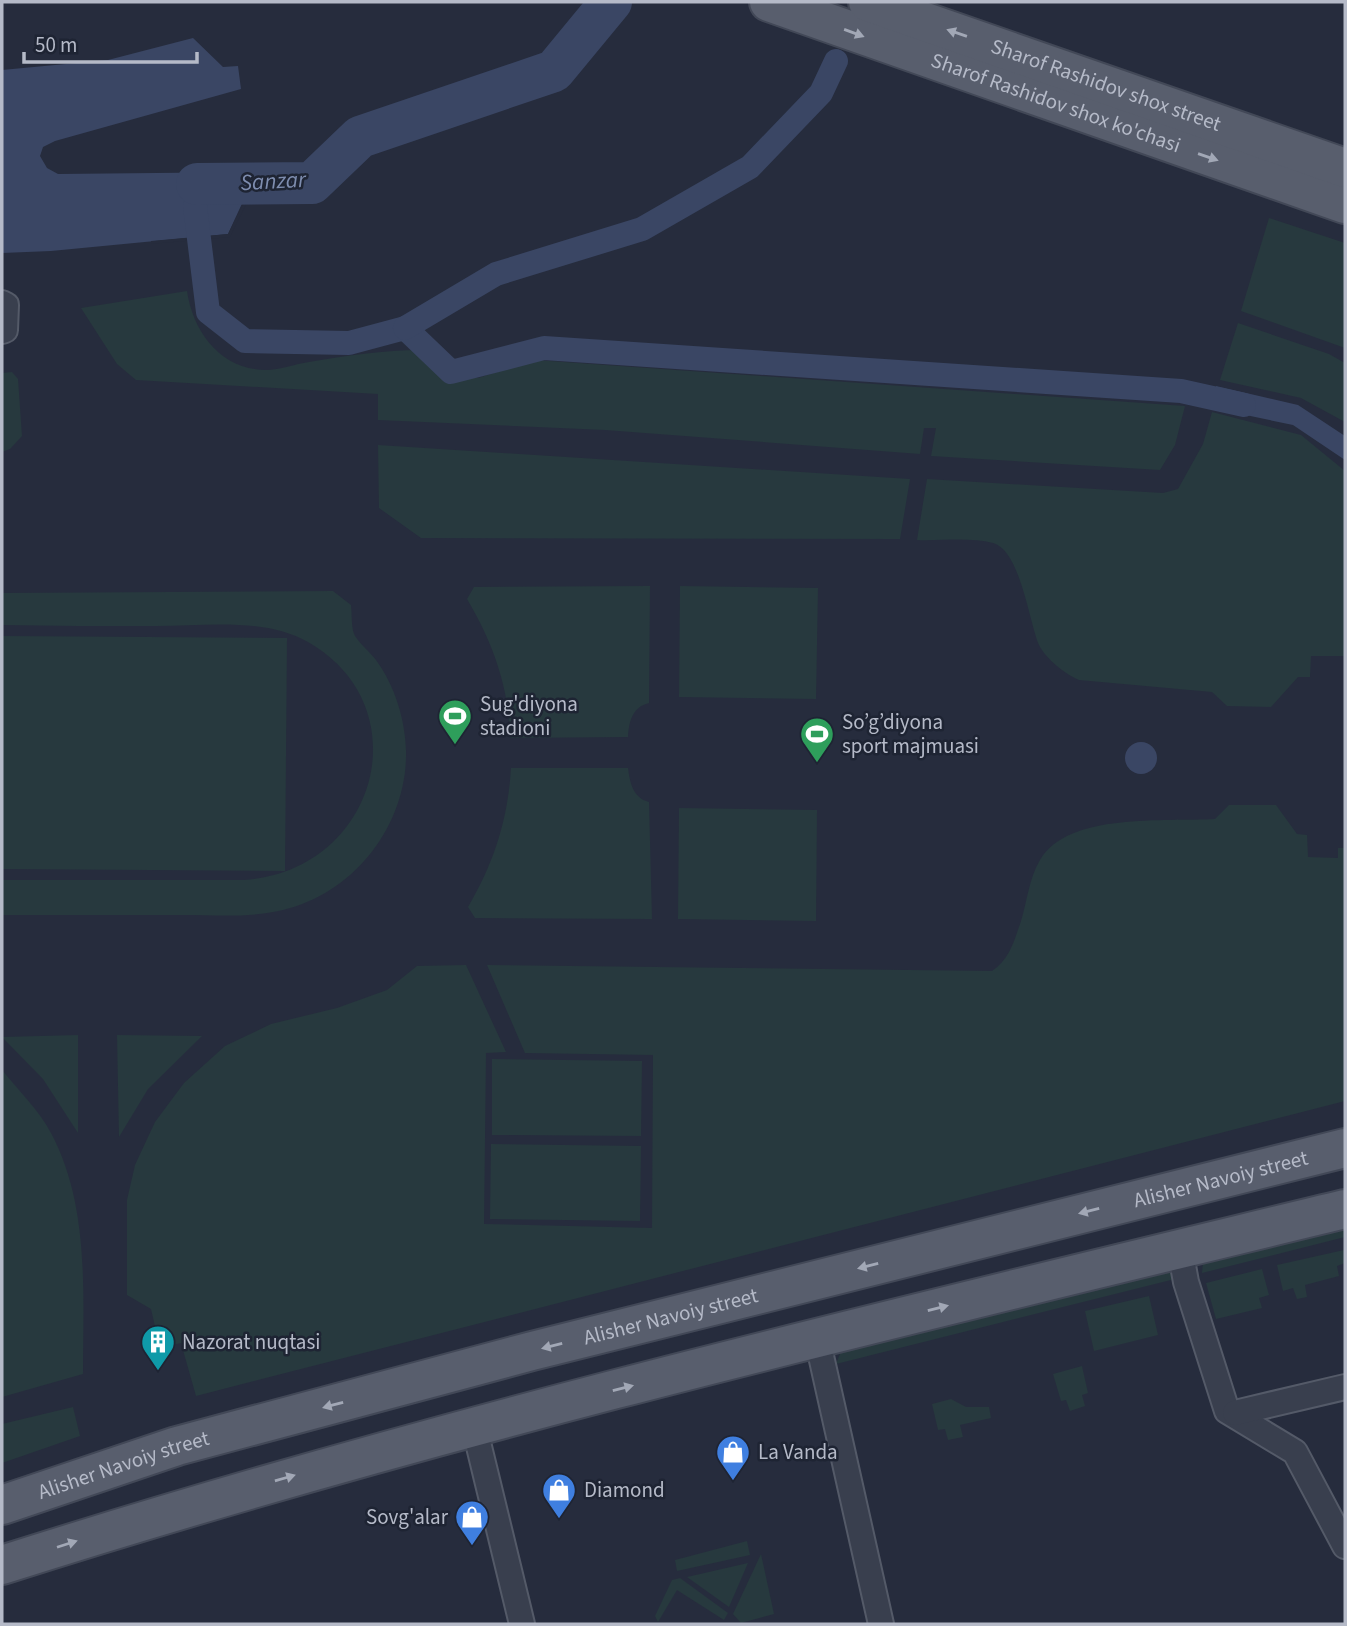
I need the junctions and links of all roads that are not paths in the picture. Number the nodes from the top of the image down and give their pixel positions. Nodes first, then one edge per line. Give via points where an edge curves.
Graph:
1 (868, 2) edge
2 (780, 6) edge
3 (1345, 168) edge
4 (1345, 204) edge
5 (2, 303) edge
6 (2, 331) edge
7 (1345, 1148) edge
8 (1345, 1209) edge
9 (1180, 1249) junction
10 (817, 1338) junction
11 (1345, 1387) edge
12 (1234, 1413) junction
13 (474, 1426) junction
14 (2, 1505) edge
15 (1345, 1546) edge
16 (2, 1565) edge
17 (522, 1624) edge
18 (881, 1624) edge

3 -> 1 main road, Sharof Rashidov shox street
2 -> 4 main road, Sharof Rashidov shox ko'chasi
5 - 6 street via 6,305
7 -> 14 main road, Alisher Navoiy street via 519,1355 177,1446
8 - 9 main road
10 -> 9 main road
9 - 12 street via 1227,1411
13 -> 10 main road
10 - 18 street
11 - 12 street
12 - 15 street via 1295,1452
16 -> 13 main road via 193,1504
13 - 17 street

